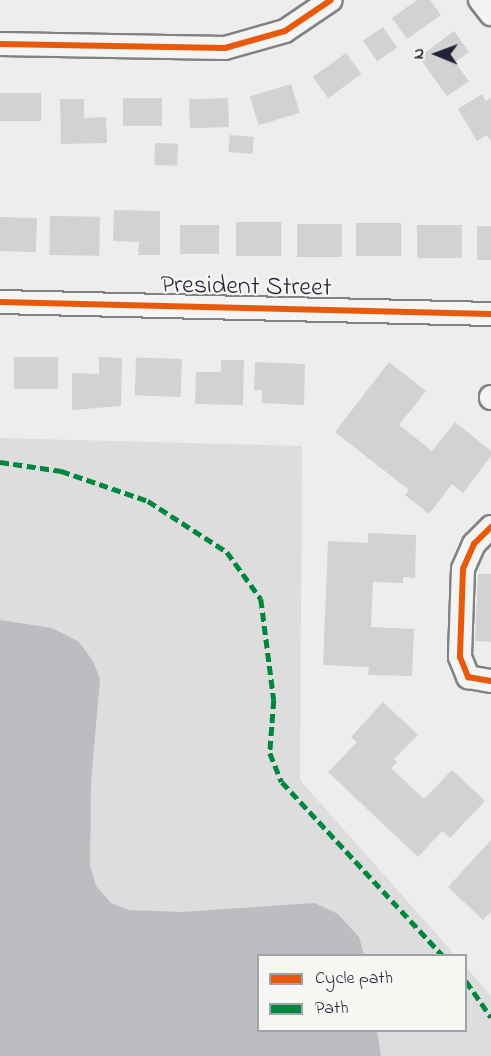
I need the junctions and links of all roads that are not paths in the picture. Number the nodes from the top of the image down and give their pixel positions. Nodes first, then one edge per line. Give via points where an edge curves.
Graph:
1 (331, 0) edge
2 (480, 0) edge
3 (491, 14) edge
4 (0, 44) edge
5 (0, 302) edge
6 (491, 314) edge
7 (491, 527) edge
8 (491, 681) edge

1 - 4 street via 285,32 225,48
2 - 3 street
5 - 6 street, President Street
7 - 8 street via 474,544 463,569 460,657 468,677

